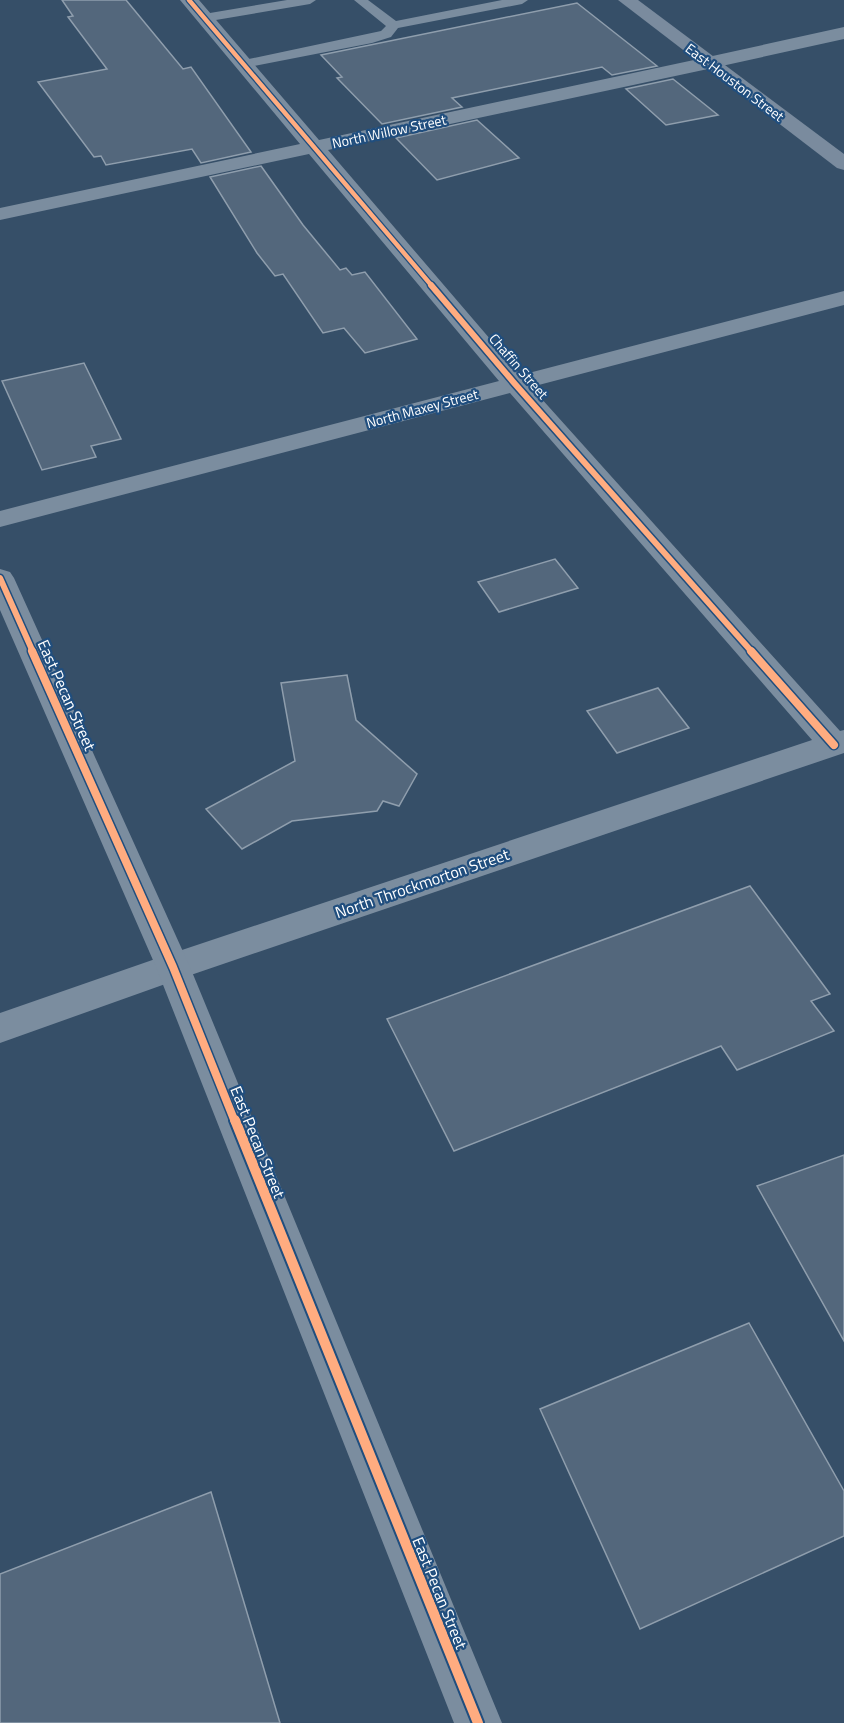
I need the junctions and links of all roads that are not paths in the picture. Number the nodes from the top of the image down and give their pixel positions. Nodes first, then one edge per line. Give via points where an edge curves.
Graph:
1 (310, 0) edge
2 (360, 0) edge
3 (522, 0) edge
4 (627, 0) edge
5 (197, 9) edge
6 (394, 25) junction
7 (844, 33) edge
8 (708, 63) junction
9 (244, 64) junction
10 (315, 147) junction
11 (844, 164) edge
12 (0, 214) edge
13 (844, 298) edge
14 (515, 384) junction
15 (0, 519) edge
16 (0, 578) edge
17 (841, 748) edge
18 (173, 967) junction
19 (0, 1028) edge
20 (478, 1723) edge

1 - 5 lane
2 - 6 lane
3 - 6 lane
4 - 8 main road, East Houston Street
5 - 9 street, Chaffin Street
6 - 9 lane via 386,34 367,40
7 - 8 street, North Willow Street
8 - 10 street, North Willow Street
8 - 11 main road, East Houston Street
9 - 10 street, Chaffin Street
10 - 12 street, North Willow Street
10 - 14 street, Chaffin Street
13 - 14 street, North Maxey Street
14 - 15 street, North Maxey Street
14 - 17 street, Chaffin Street
16 - 18 street, East Pecan Street
17 - 18 street, North Throckmorton Street
18 - 19 street, North Throckmorton Street
18 - 20 street, East Pecan Street

